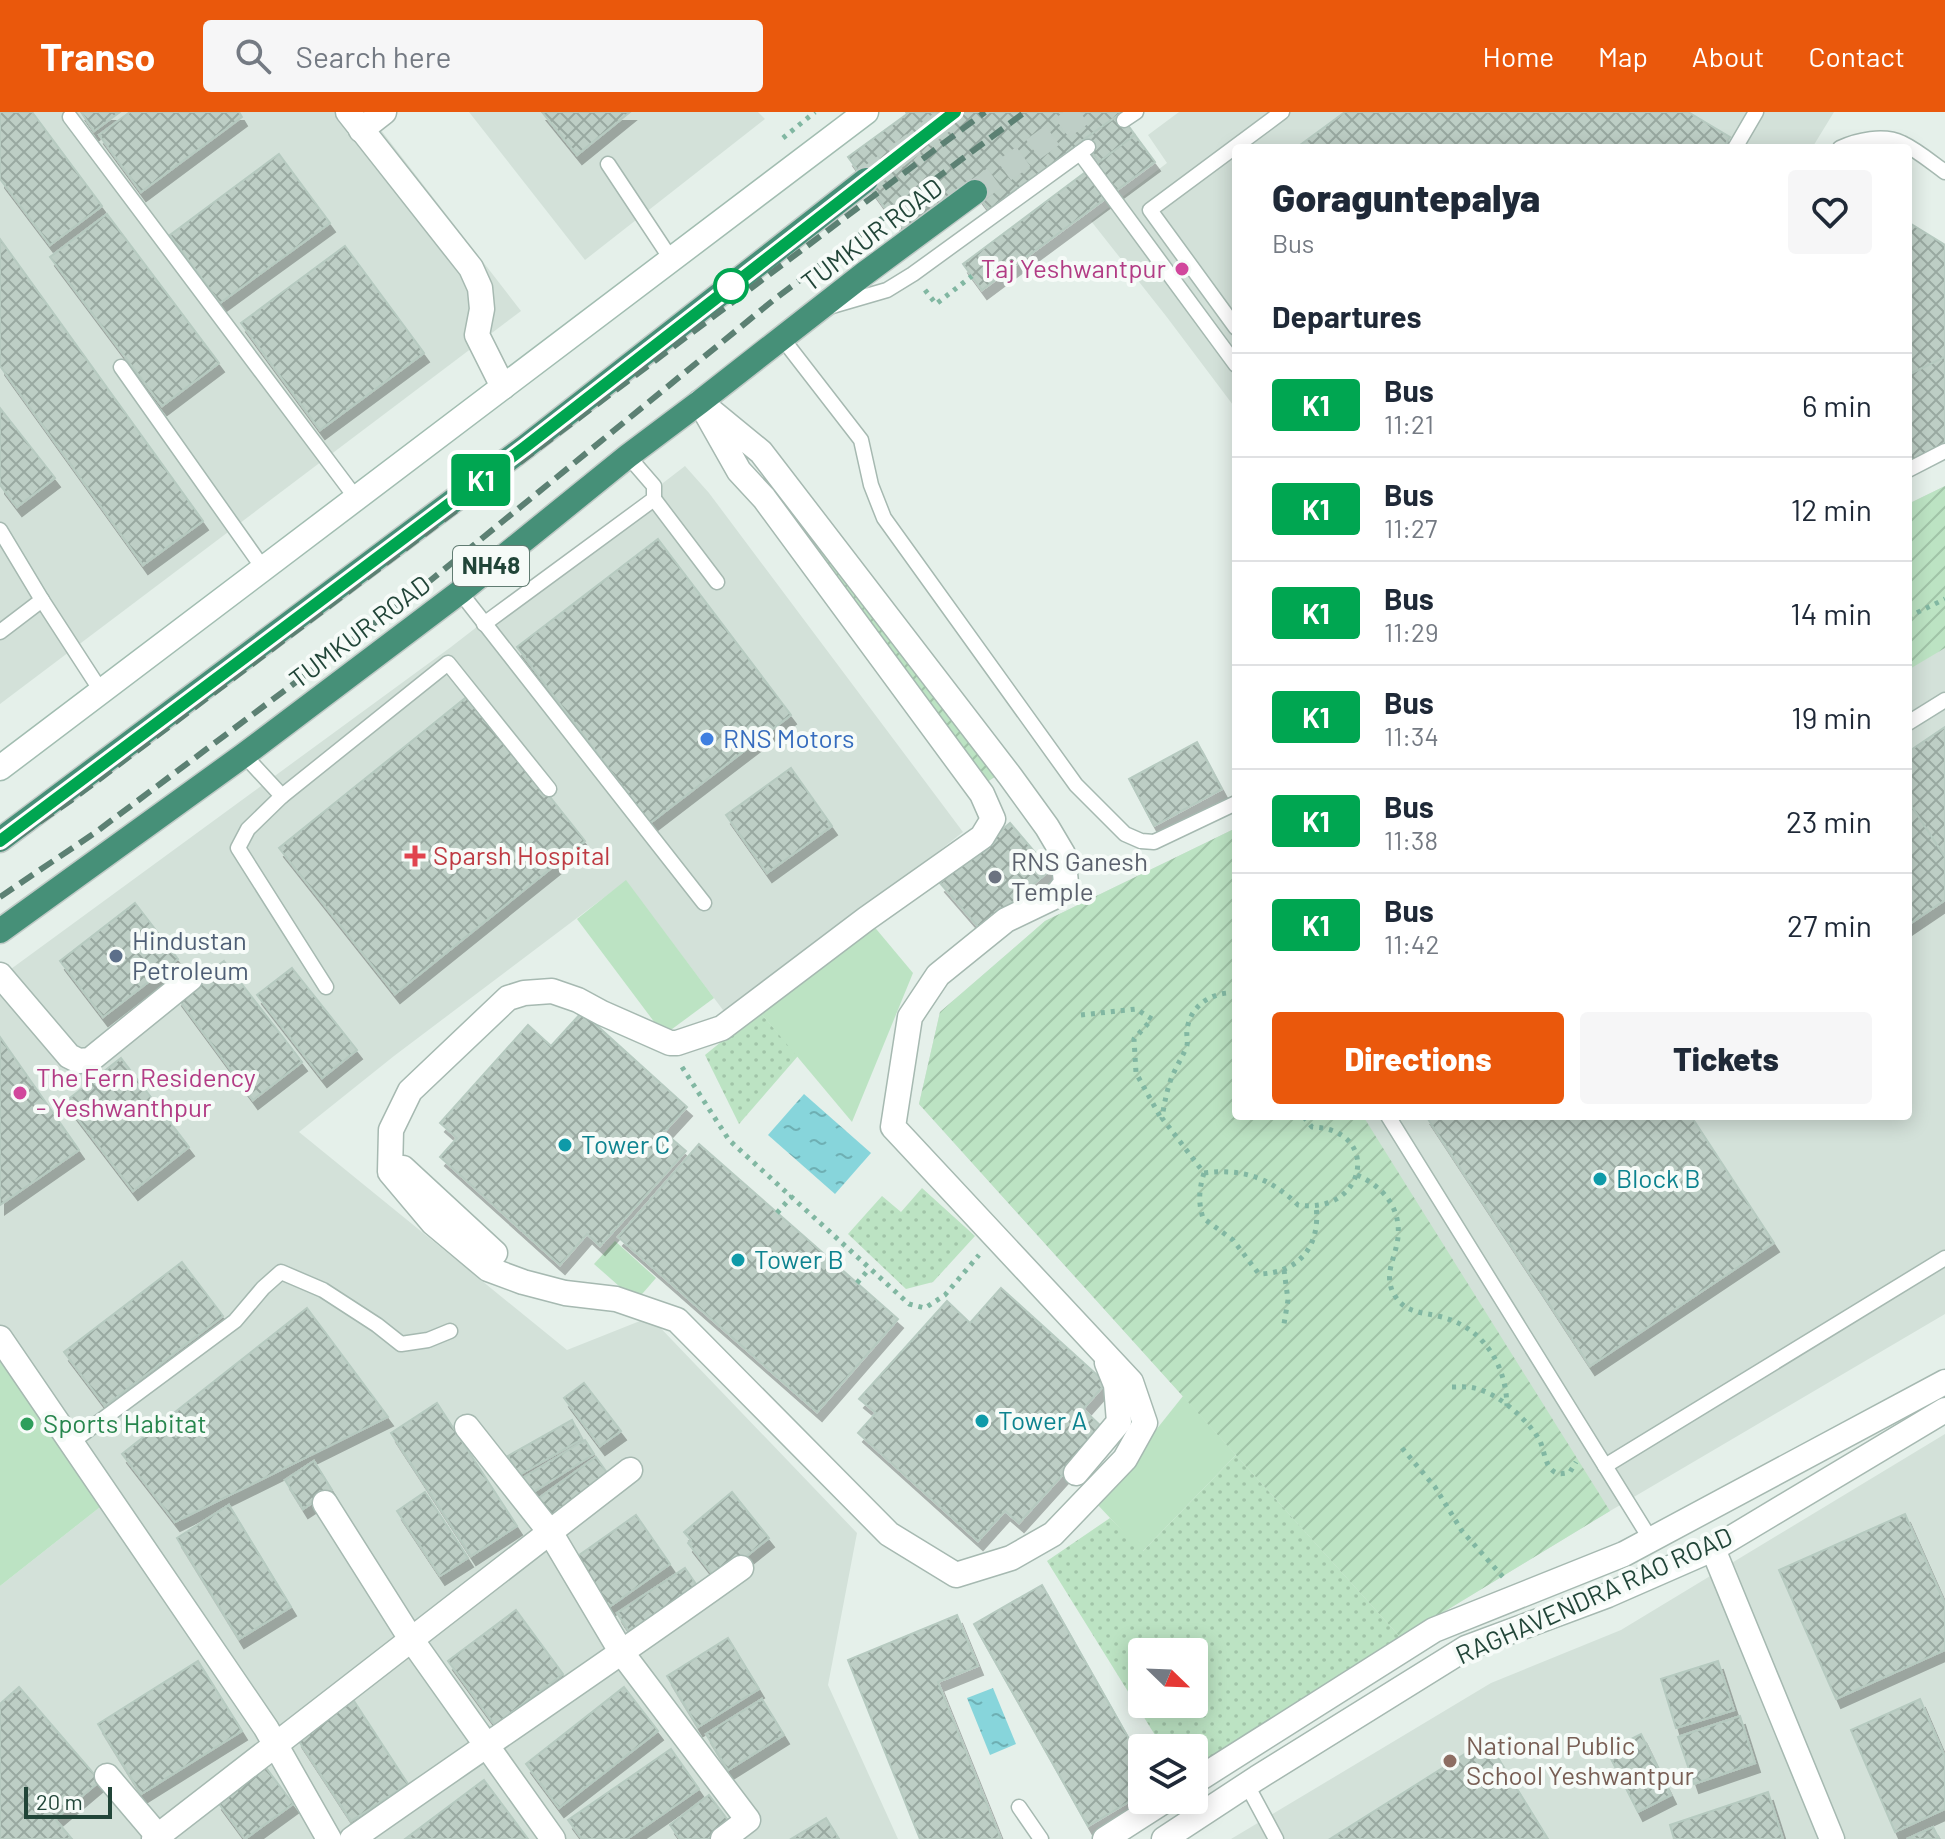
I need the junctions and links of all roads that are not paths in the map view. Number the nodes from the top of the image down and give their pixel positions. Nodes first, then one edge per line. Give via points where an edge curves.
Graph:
1 (384, 112) edge
2 (866, 112) edge
3 (1282, 112) edge
4 (1756, 112) edge
5 (70, 117) dead end
6 (355, 121) edge
7 (1239, 144) edge
8 (1737, 144) edge
9 (1848, 144) edge
10 (1904, 144) edge
11 (1232, 149) edge
12 (1912, 149) edge
13 (608, 164) dead end
14 (1945, 172) edge
15 (866, 180) tunnel mouth
16 (975, 192) tunnel mouth
17 (671, 259) junction
18 (818, 310) junction
19 (1232, 323) edge
20 (782, 338) junction
21 (1232, 359) edge
22 (121, 367) dead end
23 (503, 387) junction
24 (700, 402) junction
25 (1945, 451) edge
26 (628, 456) junction
27 (1912, 468) edge
28 (356, 498) junction
29 (654, 499) junction
30 (0, 530) edge
31 (263, 568) junction
32 (717, 582) dead end
33 (460, 592) junction
34 (42, 600) junction
35 (484, 624) junction
36 (0, 632) edge
37 (101, 691) junction
38 (1945, 700) edge
39 (1912, 721) edge
40 (244, 755) junction
41 (0, 768) edge
42 (1010, 776) junction
43 (549, 789) dead end
44 (982, 794) junction
45 (282, 796) junction
46 (1232, 805) edge
47 (0, 840) edge
48 (704, 903) dead end
49 (0, 931) edge
50 (0, 975) edge
51 (190, 979) dead end
52 (326, 987) dead end
53 (1390, 1120) edge
54 (391, 1156) junction
55 (495, 1253) dead end
56 (1945, 1258) edge
57 (450, 1331) dead end
58 (0, 1338) edge
59 (1104, 1353) junction
60 (1945, 1382) edge
61 (1945, 1410) edge
62 (467, 1427) dead end
63 (72, 1442) junction
64 (1605, 1466) junction
65 (630, 1470) dead end
66 (1076, 1473) dead end
67 (325, 1503) dead end
68 (550, 1532) junction
69 (1651, 1540) junction
70 (1713, 1549) junction
71 (741, 1568) dead end
72 (411, 1639) junction
73 (622, 1653) junction
74 (276, 1744) junction
75 (486, 1745) junction
76 (1208, 1773) edge
77 (107, 1776) dead end
78 (1247, 1785) junction
79 (1019, 1807) dead end
80 (1144, 1814) edge
81 (156, 1838) edge
82 (329, 1839) edge
83 (352, 1839) edge
84 (553, 1839) edge
85 (723, 1839) edge
86 (1041, 1839) edge
87 (1105, 1839) edge
88 (1164, 1839) edge
89 (1276, 1839) edge
90 (1832, 1839) edge

1 - 6 street
2 - 17 street
3 - 7 lane
4 - 8 lane
5 - 28 lane
6 - 23 street via 471,268 482,309 477,335
9 - 10 lane via 1876,139
11 - 19 lane via 1150,210
12 - 14 lane
13 - 17 lane
15 - 47 highway, TUMKUR ROAD / NH48 via 525,447
16 - 18 highway, TUMKUR ROAD / NH48
17 - 23 street
18 - 20 highway, TUMKUR ROAD / NH48
18 - 21 lane via 887,290 1084,150
20 - 24 highway, TUMKUR ROAD / NH48
20 - 46 lane via 861,440 884,518 1076,785 1125,834 1141,841 1154,842
22 - 31 lane
23 - 28 street
24 - 26 highway, TUMKUR ROAD / NH48
24 - 42 street via 761,452
24 - 44 street via 739,471
25 - 27 lane
26 - 29 lane via 654,486
26 - 33 highway, TUMKUR ROAD / NH48
28 - 31 street
29 - 32 lane
29 - 35 lane
30 - 34 lane
31 - 37 street
33 - 35 lane
33 - 40 highway, TUMKUR ROAD / NH48
34 - 36 lane
34 - 37 lane
35 - 48 lane
37 - 41 street
38 - 39 lane
40 - 45 lane
40 - 49 highway, TUMKUR ROAD / NH48
42 - 44 street
42 - 59 street via 1063,854 1066,883 1056,896 1006,920 938,975 910,1017 893,1127
43 - 45 lane via 448,663
44 - 54 street via 993,819 982,837 722,1028 670,1043 552,991 508,998 410,1091 391,1130
45 - 52 lane via 248,829 238,848
50 - 51 street via 79,1061 90,1060
53 - 64 lane
54 - 55 street
54 - 59 street via 390,1172 433,1223 488,1269 565,1293 616,1299 677,1320 889,1534 956,1575 1011,1558 1053,1534 1125,1459 1145,1423 1131,1382
56 - 64 lane
57 - 63 lane via 401,1344 323,1290 281,1272 235,1321
58 - 63 street
59 - 66 street via 1116,1385 1119,1422
60 - 69 street, RAGHAVENDRA RAO ROAD
61 - 70 street, RAGHAVENDRA RAO ROAD
62 - 68 street
63 - 74 street
64 - 69 lane
65 - 68 street
67 - 72 street
68 - 72 street
68 - 73 street
69 - 76 street, RAGHAVENDRA RAO ROAD via 1434,1630
70 - 78 street, RAGHAVENDRA RAO ROAD via 1466,1648
70 - 90 street
71 - 73 street
72 - 74 street
72 - 75 street
73 - 75 street
73 - 85 street via 748,1820
74 - 81 street
74 - 82 street
75 - 83 street
75 - 84 street
77 - 81 street
78 - 88 street, RAGHAVENDRA RAO ROAD
78 - 89 lane
79 - 86 lane
80 - 87 street

